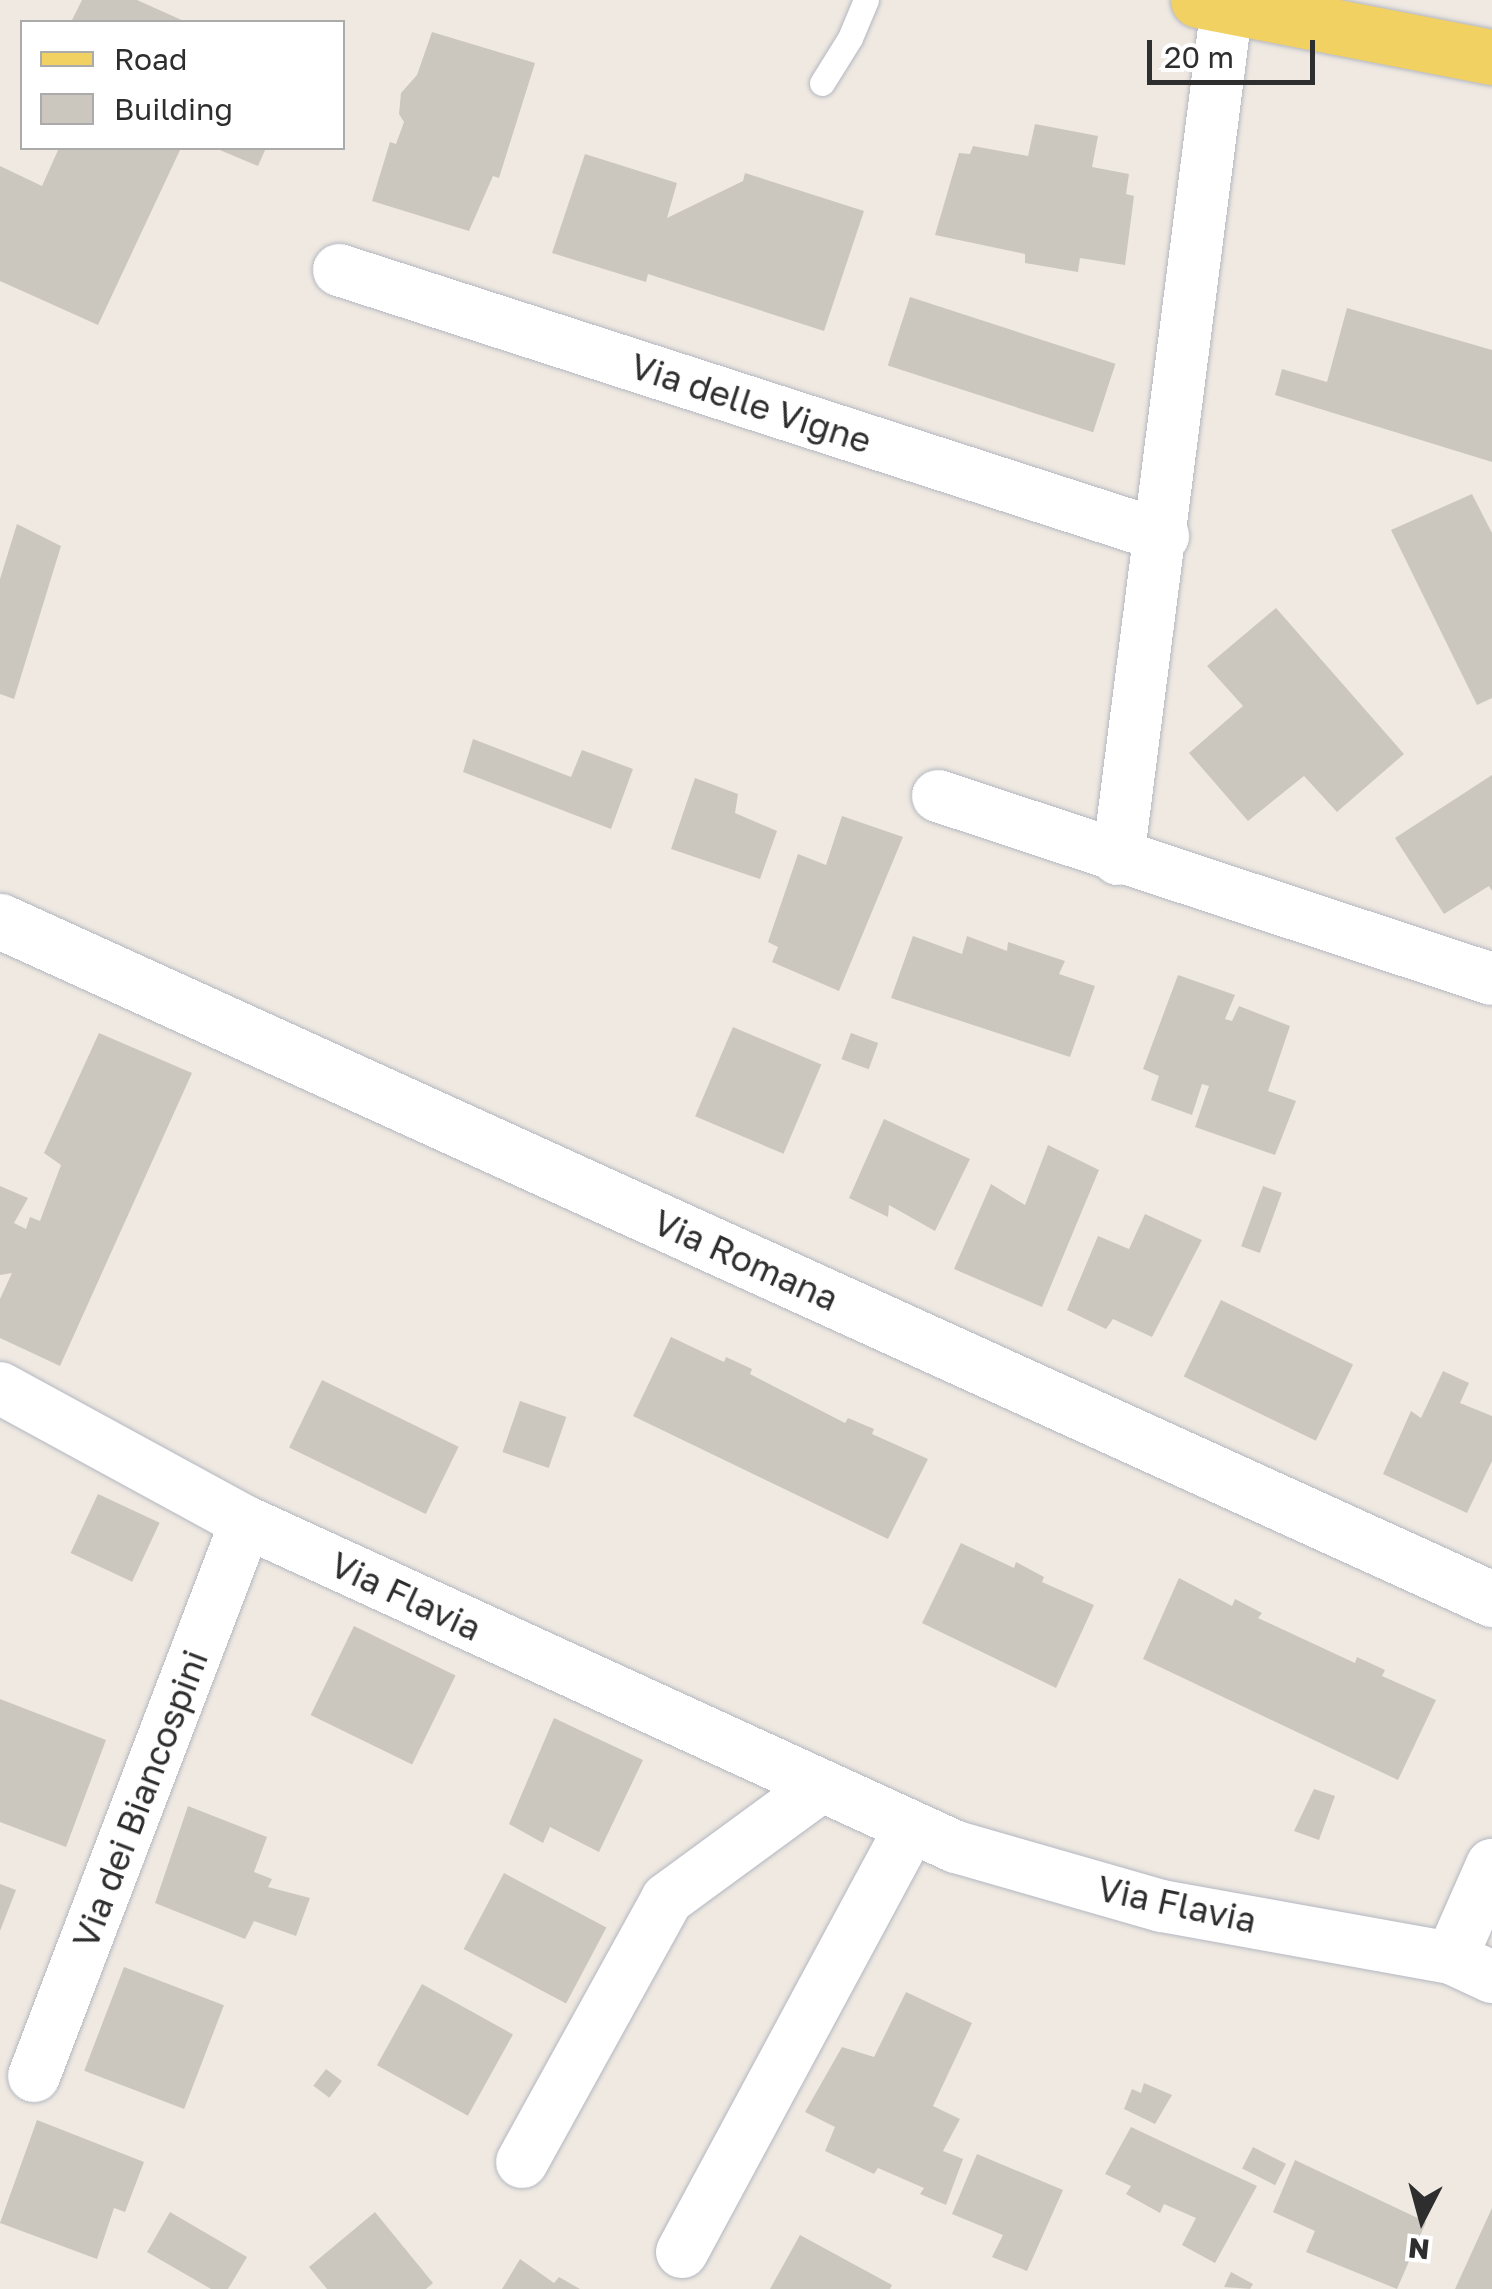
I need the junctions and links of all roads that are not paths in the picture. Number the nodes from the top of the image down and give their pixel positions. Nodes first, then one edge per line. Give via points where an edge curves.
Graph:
1 (866, 0) edge
2 (1238, 5) edge
3 (1491, 48) edge
4 (822, 83) dead end
5 (339, 270) dead end
6 (1163, 536) junction
7 (938, 796) dead end
8 (1118, 859) junction
9 (0, 921) edge
10 (1492, 979) edge
11 (5, 1408) edge
12 (246, 1522) junction
13 (1492, 1599) edge
14 (820, 1787) junction
15 (910, 1828) junction
16 (1492, 1865) edge
17 (1471, 1967) edge
18 (34, 2076) dead end
19 (522, 2162) dead end
20 (682, 2252) dead end

1 - 4 lane
2 - 3 main road
2 - 6 street
5 - 6 street, Via delle Vigne
6 - 8 street
7 - 8 street
8 - 10 street
9 - 13 street, Via Romana
11 - 12 street, Via Flavia
12 - 14 street, Via Flavia
12 - 18 street, Via dei Biancospini
14 - 15 street, Via Flavia
14 - 19 street via 666,1900
15 - 17 street, Via Flavia via 956,1848 1162,1906
15 - 20 street
16 - 17 street

